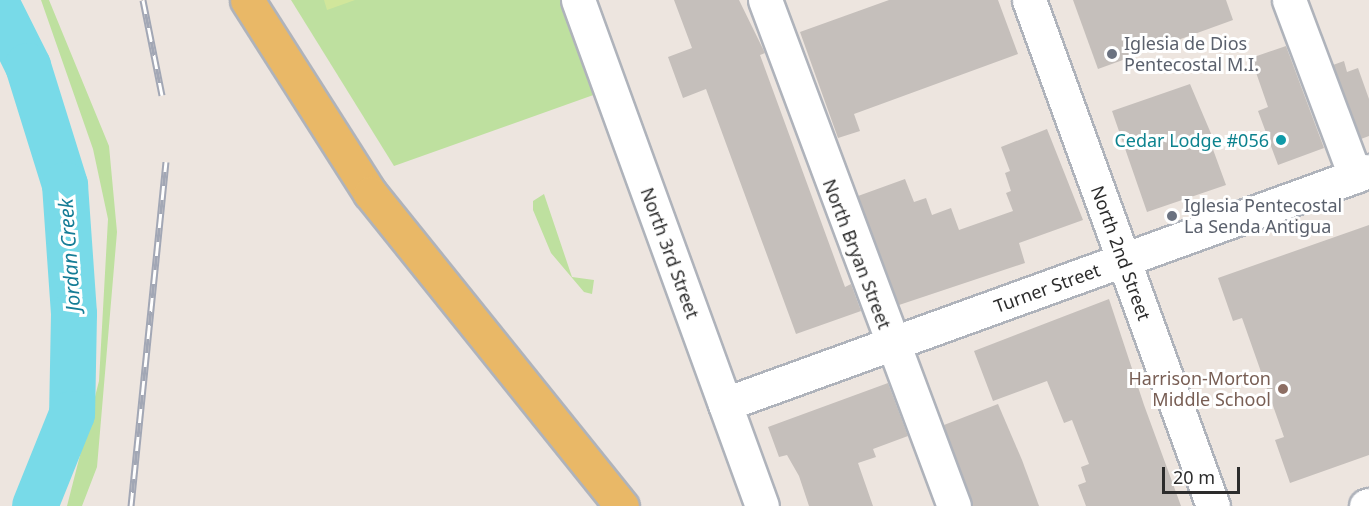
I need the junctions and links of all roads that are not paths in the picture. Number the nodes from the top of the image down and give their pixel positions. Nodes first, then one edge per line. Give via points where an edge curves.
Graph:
1 (247, 0) edge
2 (578, 0) edge
3 (765, 0) edge
4 (1029, 0) edge
5 (1293, 1) edge
6 (1362, 174) edge
7 (1123, 260) junction
8 (892, 344) junction
9 (725, 404) junction
10 (622, 506) edge
11 (762, 506) edge
12 (954, 506) edge
13 (1213, 506) edge

1 - 10 main road via 370,193
2 - 9 street, North 3rd Street
3 - 8 street, North Bryan Street via 827,177
4 - 7 street, North 2nd Street
5 - 6 street
6 - 7 street, Turner Street
7 - 8 street, Turner Street
7 - 13 street, North 2nd Street
8 - 9 street, Turner Street
8 - 12 street, North Bryan Street
9 - 11 street, North 3rd Street

